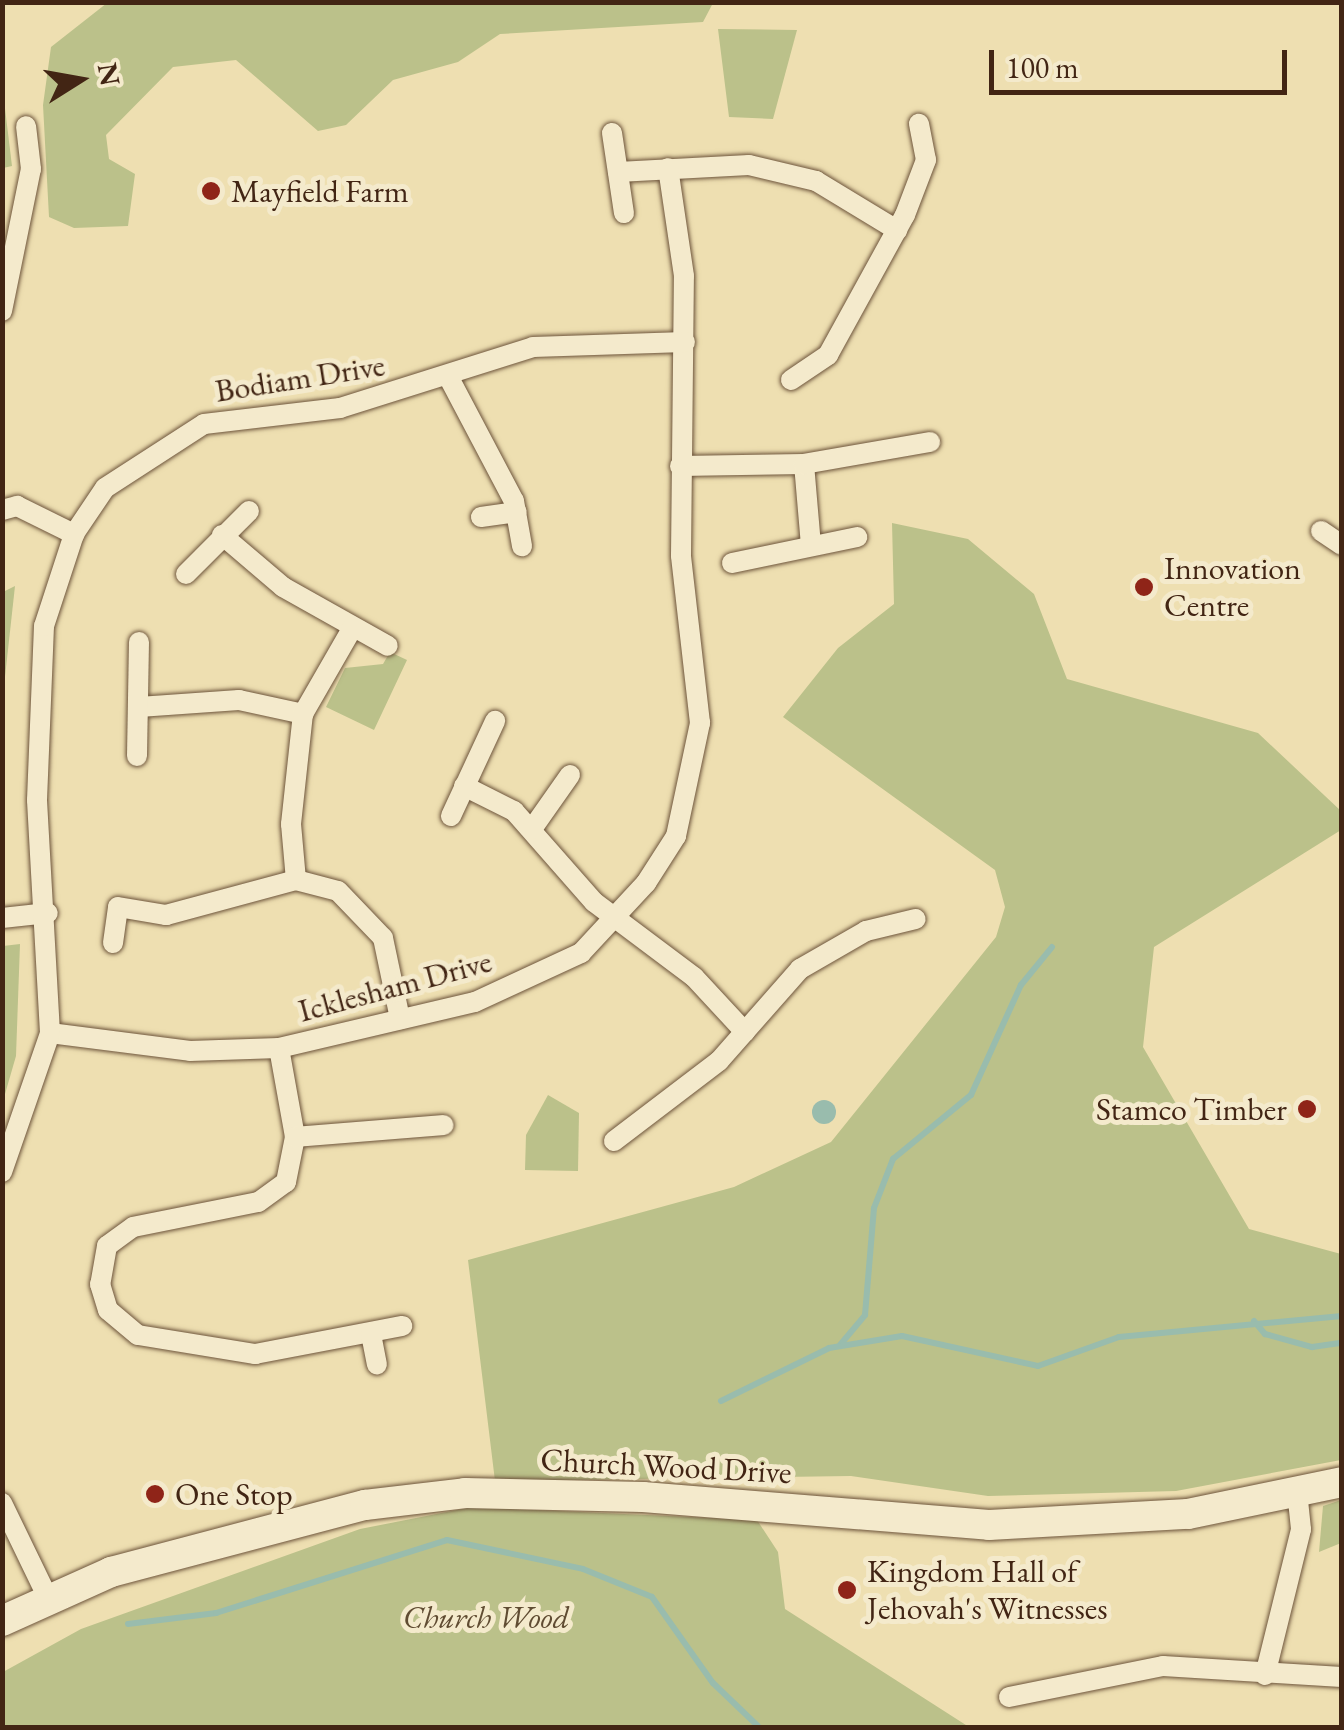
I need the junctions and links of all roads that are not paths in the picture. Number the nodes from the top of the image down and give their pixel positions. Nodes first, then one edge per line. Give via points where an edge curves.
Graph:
1 (919, 124) dead end
2 (26, 126) dead end
3 (612, 132) dead end
4 (668, 168) junction
5 (618, 172) junction
6 (624, 212) dead end
7 (897, 230) junction
8 (2, 311) edge
9 (685, 342) junction
10 (448, 376) junction
11 (791, 380) dead end
12 (930, 442) dead end
13 (804, 464) junction
14 (680, 466) junction
15 (2, 510) edge
16 (249, 511) dead end
17 (516, 512) junction
18 (482, 517) dead end
19 (1321, 531) dead end
20 (74, 534) junction
21 (222, 536) junction
22 (857, 537) dead end
23 (1342, 545) edge
24 (522, 546) dead end
25 (811, 546) junction
26 (745, 566) dead end
27 (186, 574) dead end
28 (353, 627) junction
29 (139, 642) dead end
30 (388, 646) dead end
31 (139, 707) junction
32 (303, 714) junction
33 (495, 721) dead end
34 (137, 756) dead end
35 (570, 775) dead end
36 (464, 786) junction
37 (451, 816) dead end
38 (532, 829) junction
39 (296, 880) junction
40 (48, 913) junction
41 (614, 916) junction
42 (2, 918) edge
43 (916, 920) dead end
44 (114, 944) dead end
45 (400, 1019) junction
46 (744, 1032) junction
47 (50, 1033) junction
48 (280, 1048) junction
49 (444, 1126) dead end
50 (295, 1137) junction
51 (614, 1141) dead end
52 (2, 1172) edge
53 (402, 1326) dead end
54 (371, 1334) junction
55 (376, 1364) dead end
56 (1342, 1482) edge
57 (1297, 1493) junction
58 (2, 1504) edge
59 (48, 1598) junction
60 (2, 1621) edge
61 (1266, 1676) junction
62 (1342, 1676) edge
63 (1021, 1701) dead end

1 - 7 street via 926,160
2 - 8 street via 31,168
3 - 5 street
4 - 5 street
4 - 7 street via 749,165 816,181
4 - 9 street, Icklesham Drive
5 - 6 street
7 - 11 street via 828,355
9 - 10 street, Bodiam Drive via 533,346
9 - 14 street, Icklesham Drive
10 - 17 street
10 - 20 street, Bodiam Drive via 340,408 204,424 105,488
12 - 13 street
13 - 14 street
13 - 25 street
14 - 41 street, Icklesham Drive via 700,692 695,760 676,836
15 - 20 street via 17,506
16 - 21 street
17 - 18 street
17 - 24 street
19 - 23 street
20 - 40 street, Bodiam Drive via 44,626 37,800
21 - 27 street
21 - 28 street via 283,587
22 - 25 street
25 - 26 street
28 - 30 street
28 - 32 street
29 - 31 street
31 - 32 street via 239,700
31 - 34 street
32 - 39 street via 290,824
33 - 36 street
35 - 38 street
36 - 37 street
36 - 38 street
38 - 41 street
39 - 44 street via 166,915 109,904
39 - 45 street via 338,891 383,938
40 - 42 street
40 - 47 street, Bodiam Drive
41 - 45 street, Icklesham Drive via 581,952 540,976
41 - 46 street via 694,977
43 - 46 street via 866,931 800,969
45 - 48 street, Icklesham Drive
46 - 51 street
47 - 48 street, Icklesham Drive via 190,1051
47 - 52 street, Bodiam Drive
48 - 50 street
49 - 50 street
50 - 54 street via 286,1182 258,1202 134,1227 107,1246 100,1284 108,1310 138,1335 256,1354
53 - 54 street
54 - 55 street
56 - 57 street, Church Wood Drive
57 - 59 street, Church Wood Drive via 1188,1514 989,1526 716,1502 465,1493 364,1506 111,1572
57 - 61 street via 1301,1529
58 - 59 street
59 - 60 street, Church Wood Drive
61 - 62 street
61 - 63 street via 1162,1666

